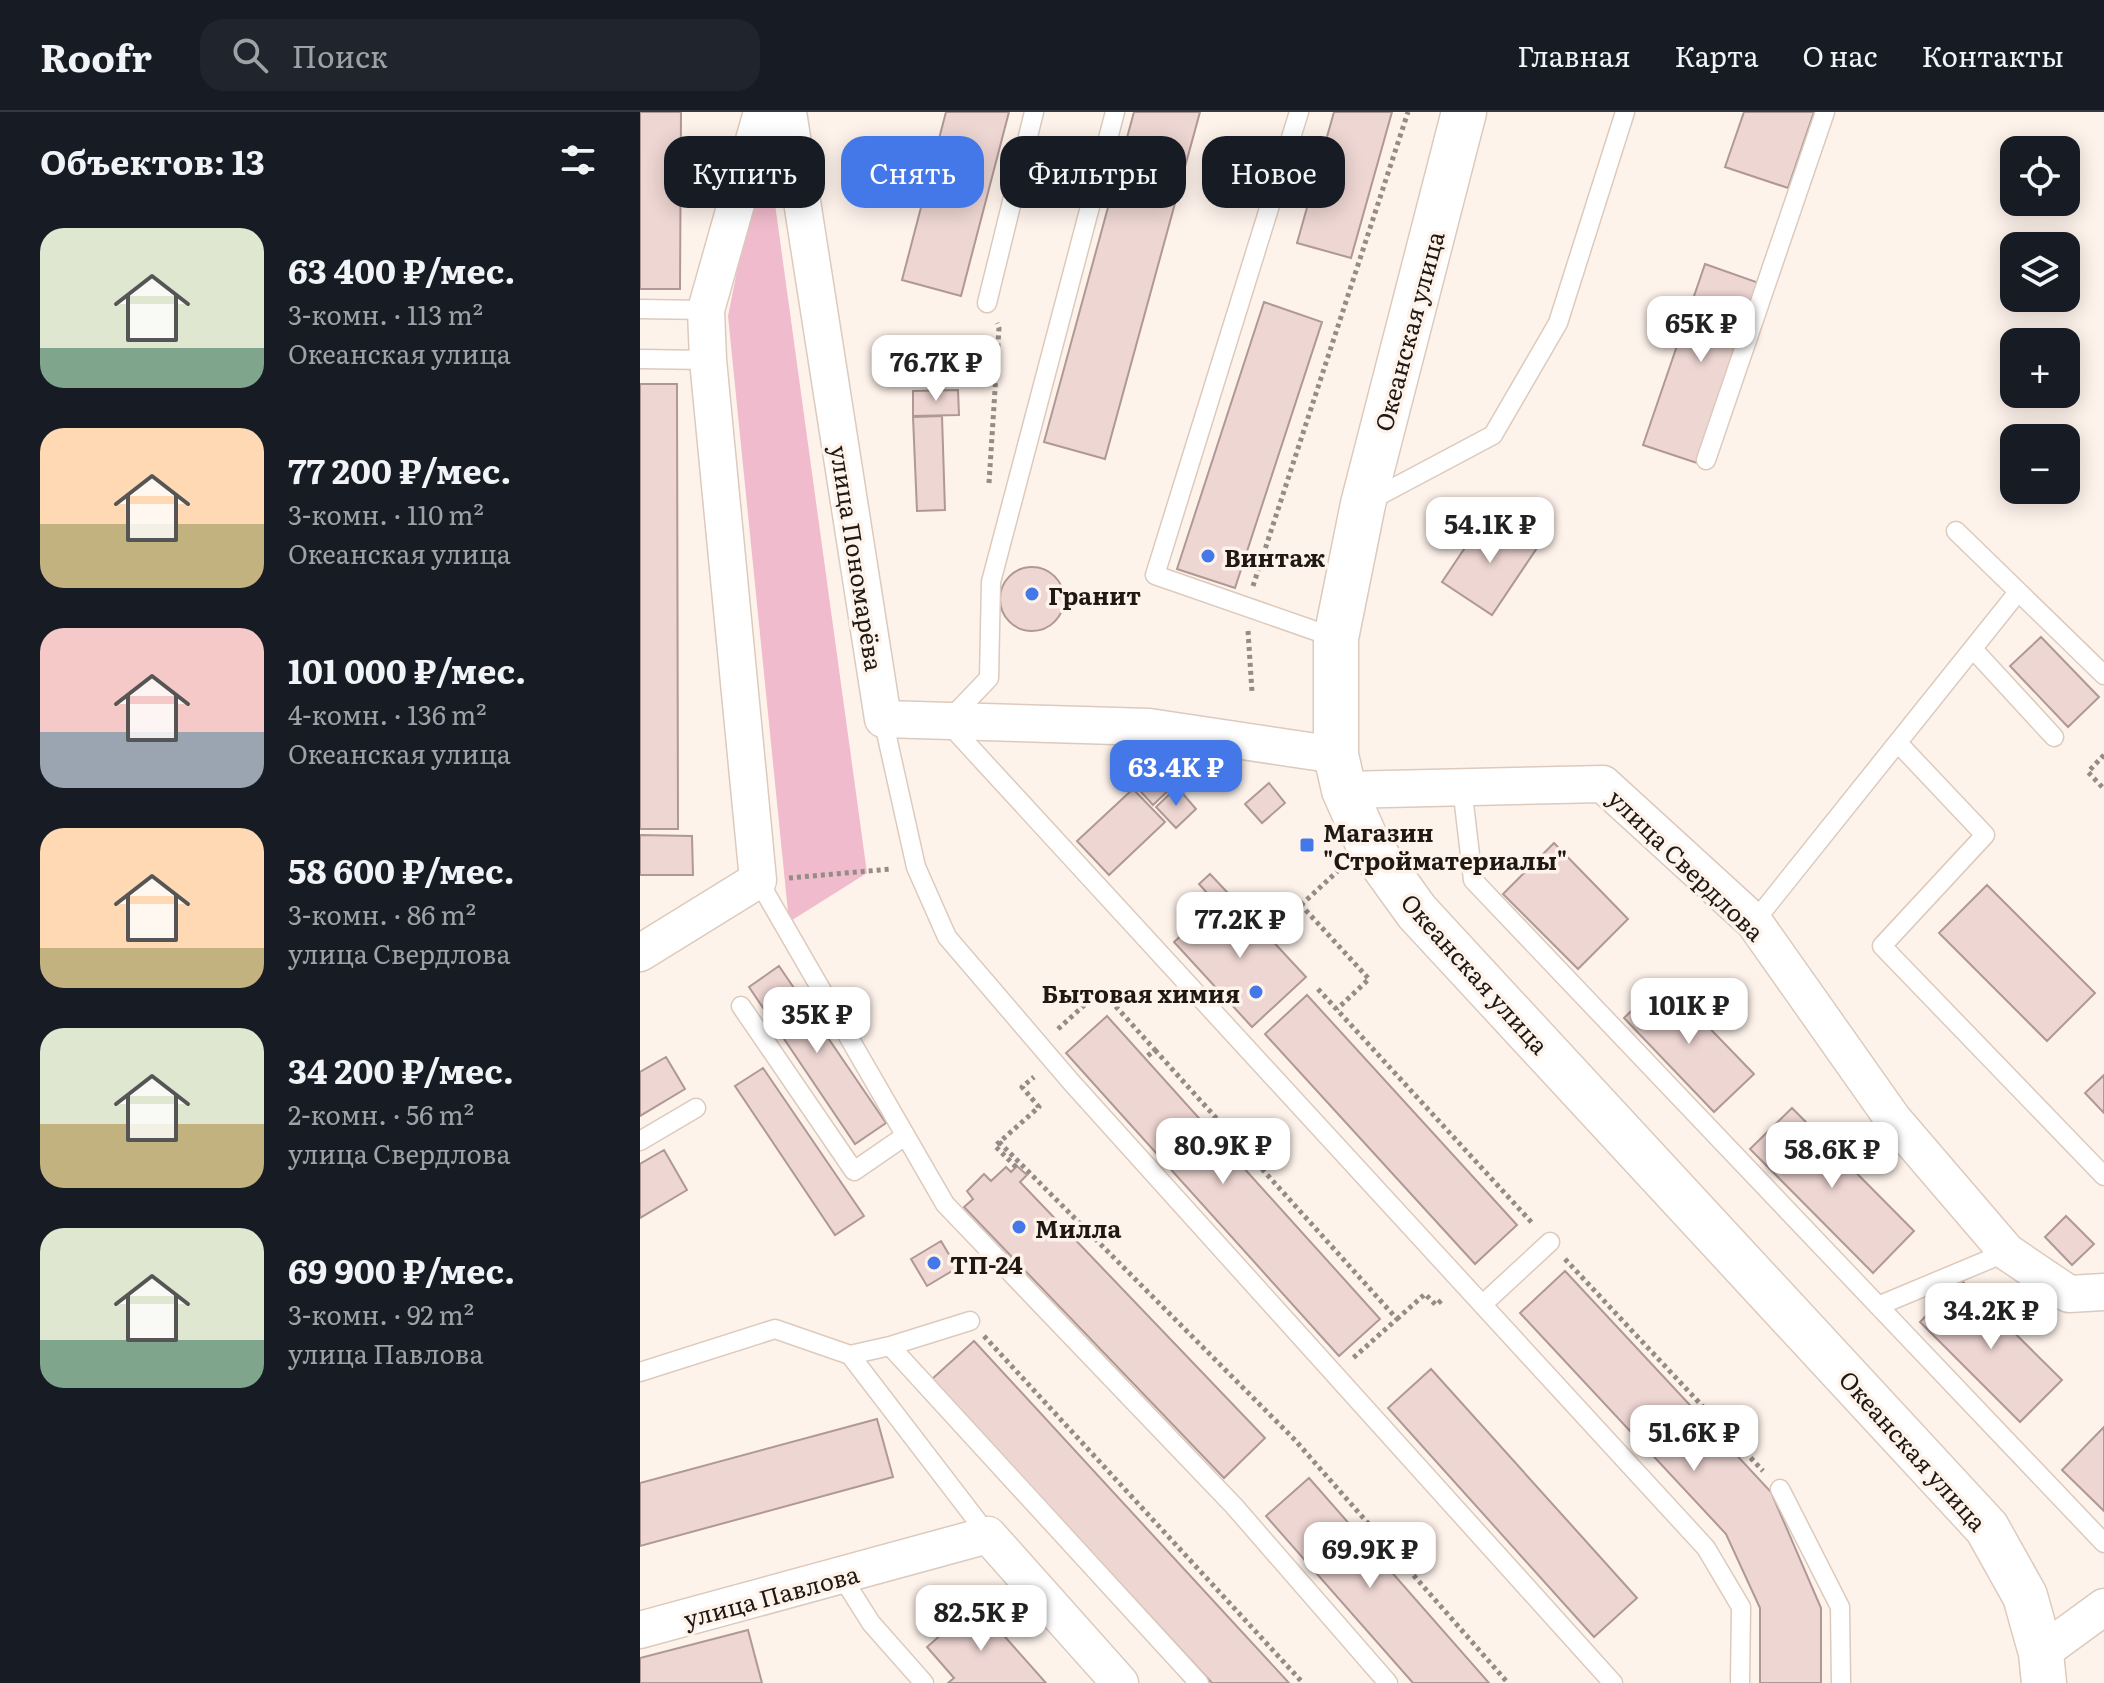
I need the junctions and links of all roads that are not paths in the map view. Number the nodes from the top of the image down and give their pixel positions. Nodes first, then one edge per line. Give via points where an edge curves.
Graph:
1 (762, 112) edge
2 (788, 112) edge
3 (1034, 112) edge
4 (1115, 112) edge
5 (1299, 112) edge
6 (1464, 112) edge
7 (1625, 112) edge
8 (1825, 112) edge
9 (987, 303) road end
10 (640, 309) edge
11 (706, 310) junction
12 (640, 359) edge
13 (708, 360) junction
14 (1706, 460) dead end
15 (1363, 504) junction
16 (1956, 531) dead end
17 (2018, 592) junction
18 (1336, 638) junction
19 (1973, 649) junction
20 (2104, 675) edge
21 (883, 719) junction
22 (947, 722) junction
23 (2054, 737) dead end
24 (1898, 743) junction
25 (1340, 772) junction
26 (1462, 787) junction
27 (758, 880) junction
28 (1754, 922) junction
29 (640, 953) edge
30 (741, 1006) dead end
31 (696, 1108) dead end
32 (905, 1136) junction
33 (640, 1141) edge
34 (2104, 1176) edge
35 (1550, 1242) road end
36 (2007, 1252) junction
37 (2104, 1292) edge
38 (1483, 1304) junction
39 (1878, 1306) junction
40 (970, 1321) road end
41 (890, 1346) junction
42 (850, 1355) junction
43 (640, 1372) edge
44 (1780, 1489) road end
45 (988, 1535) junction
46 (2104, 1543) edge
47 (842, 1577) junction
48 (2104, 1607) edge
49 (640, 1630) edge
50 (2042, 1668) edge
51 (924, 1683) edge
52 (1120, 1683) edge
53 (1199, 1683) edge
54 (1388, 1683) edge
55 (1613, 1683) edge
56 (1740, 1683) edge
57 (1841, 1683) edge

1 - 11 street
2 - 21 street, улица Пономарёва
3 - 9 lane
4 - 22 lane via 991,582 989,678
5 - 18 lane via 1155,575
6 - 15 main road, Океанская улица
7 - 15 lane via 1558,323 1493,435
8 - 14 lane
10 - 11 lane
11 - 13 street
12 - 13 lane
13 - 27 street
15 - 18 main road, Океанская улица
16 - 17 lane
17 - 19 lane
17 - 20 lane
18 - 25 main road, Океанская улица
19 - 23 lane
19 - 24 lane
21 - 22 street, улица Свердлова
21 - 55 lane via 916,867 947,937
22 - 25 street, улица Свердлова via 1149,727
22 - 38 lane
24 - 28 lane
24 - 34 lane via 1985,835 1882,946
25 - 26 street, улица Свердлова
25 - 50 main road, Океанская улица via 1368,844 1417,912 1987,1528 2025,1596
26 - 28 street, улица Свердлова via 1603,784
26 - 39 lane via 1473,880
27 - 29 street
27 - 32 lane
28 - 36 street, улица Свердлова via 1893,1119
30 - 32 lane via 854,1171
31 - 33 lane
32 - 54 lane via 945,1204 1234,1506
35 - 38 lane
36 - 37 street, улица Свердлова via 2069,1294
36 - 39 lane
38 - 56 lane via 1706,1548 1741,1607
39 - 46 lane
40 - 41 lane
41 - 42 lane
41 - 53 lane
42 - 43 lane via 775,1329
42 - 45 lane
44 - 57 lane via 1840,1607
45 - 47 street, улица Павлова
45 - 52 street
47 - 49 street, улица Павлова
47 - 51 lane via 871,1623
48 - 50 street

